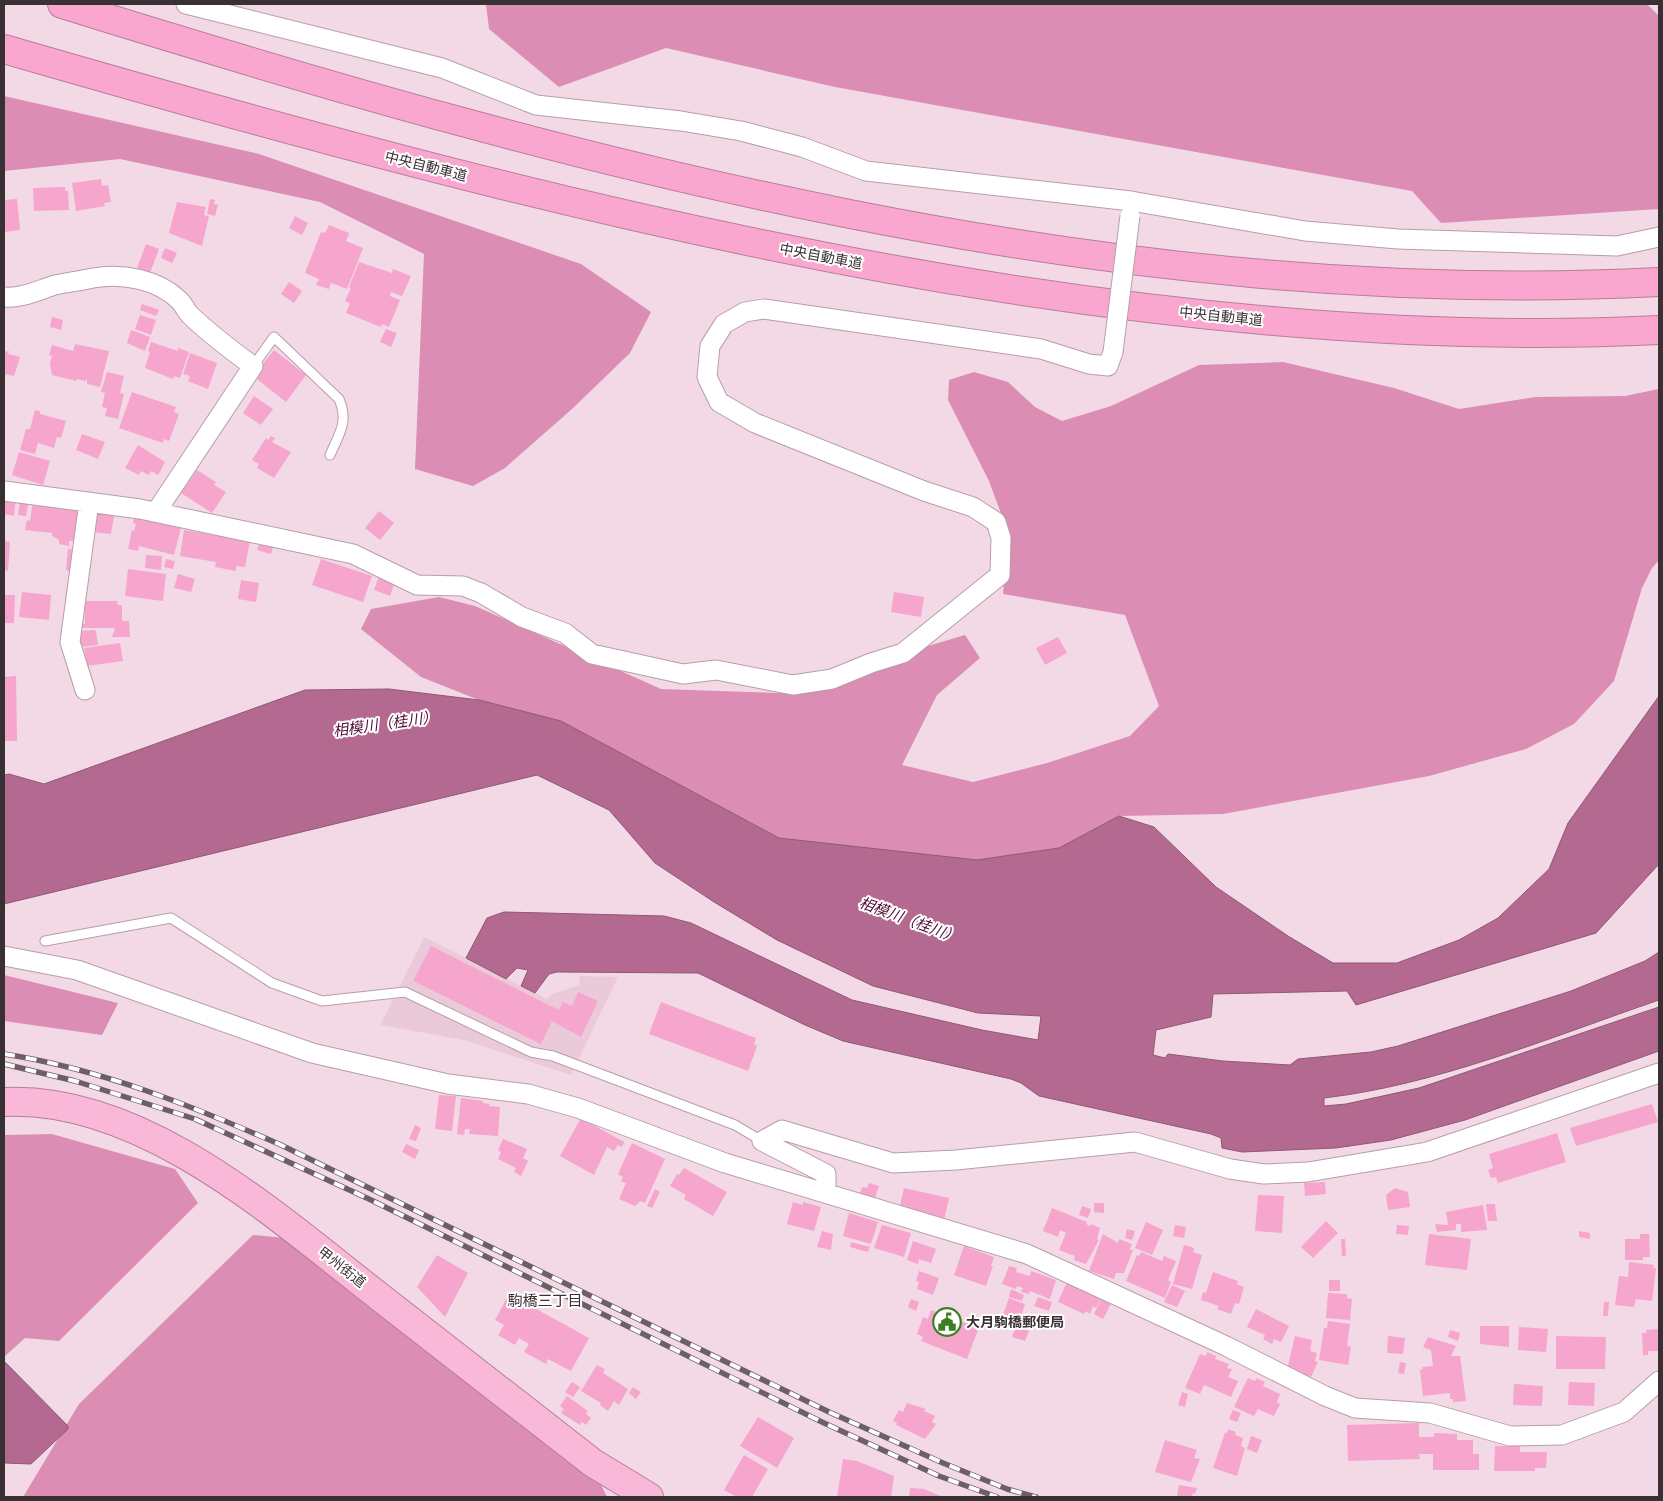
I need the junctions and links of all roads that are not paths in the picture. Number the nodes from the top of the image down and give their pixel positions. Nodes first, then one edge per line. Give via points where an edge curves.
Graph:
1 (62, 4) edge
2 (186, 4) edge
3 (4, 49) edge
4 (4, 61) edge
5 (428, 168) junction
6 (1131, 209) junction
7 (1659, 237) edge
8 (1659, 282) edge
9 (7, 299) edge
10 (1659, 330) edge
11 (253, 366) junction
12 (330, 455) dead end
13 (4, 490) edge
14 (89, 502) junction
15 (156, 512) junction
16 (85, 690) dead end
17 (44, 941) dead end
18 (4, 956) edge
19 (1659, 1073) edge
20 (4, 1102) edge
21 (762, 1141) junction
22 (826, 1193) junction
23 (1659, 1381) edge
24 (649, 1497) edge

1 - 8 highway via 441,118 607,160 953,233 1213,270 1332,279 1530,286
2 - 6 street via 442,68 536,105 741,131 802,147 866,171
3 - 5 highway, 中央自動車道
4 - 5 highway via 150,101
5 - 10 highway, 中央自動車道 via 773,247 1086,301 1326,326 1539,333
6 - 7 street via 1398,239 1617,246
6 - 15 street, bridge via 1113,352 1108,366 1089,364 1041,349 764,309 745,312 724,324 710,346 707,377 719,402 755,423 972,507 996,522 1001,538 1000,575 903,653 832,679 793,685 716,670 683,674 592,654 565,633 522,617 463,586 417,585 353,554
9 - 11 street via 98,277 124,276 143,280 180,301 188,314
11 - 12 lane via 274,337 339,399 344,410 344,422
11 - 15 street
13 - 14 street
14 - 15 street
14 - 16 street via 70,642
17 - 21 lane via 172,918 272,983 322,1001 405,992 532,1052 553,1056 735,1125
18 - 22 street via 77,970 312,1053 448,1084 528,1094 578,1108 725,1163
19 - 21 street via 1427,1152 1308,1172 1264,1174 1230,1169 1135,1142 894,1164 782,1130
20 - 24 highway, 甲州街道 via 69,1108 144,1132 184,1153 257,1201 593,1463
21 - 22 street via 826,1174
22 - 23 street via 1027,1254 1355,1408 1430,1413 1510,1436 1562,1435 1624,1412

